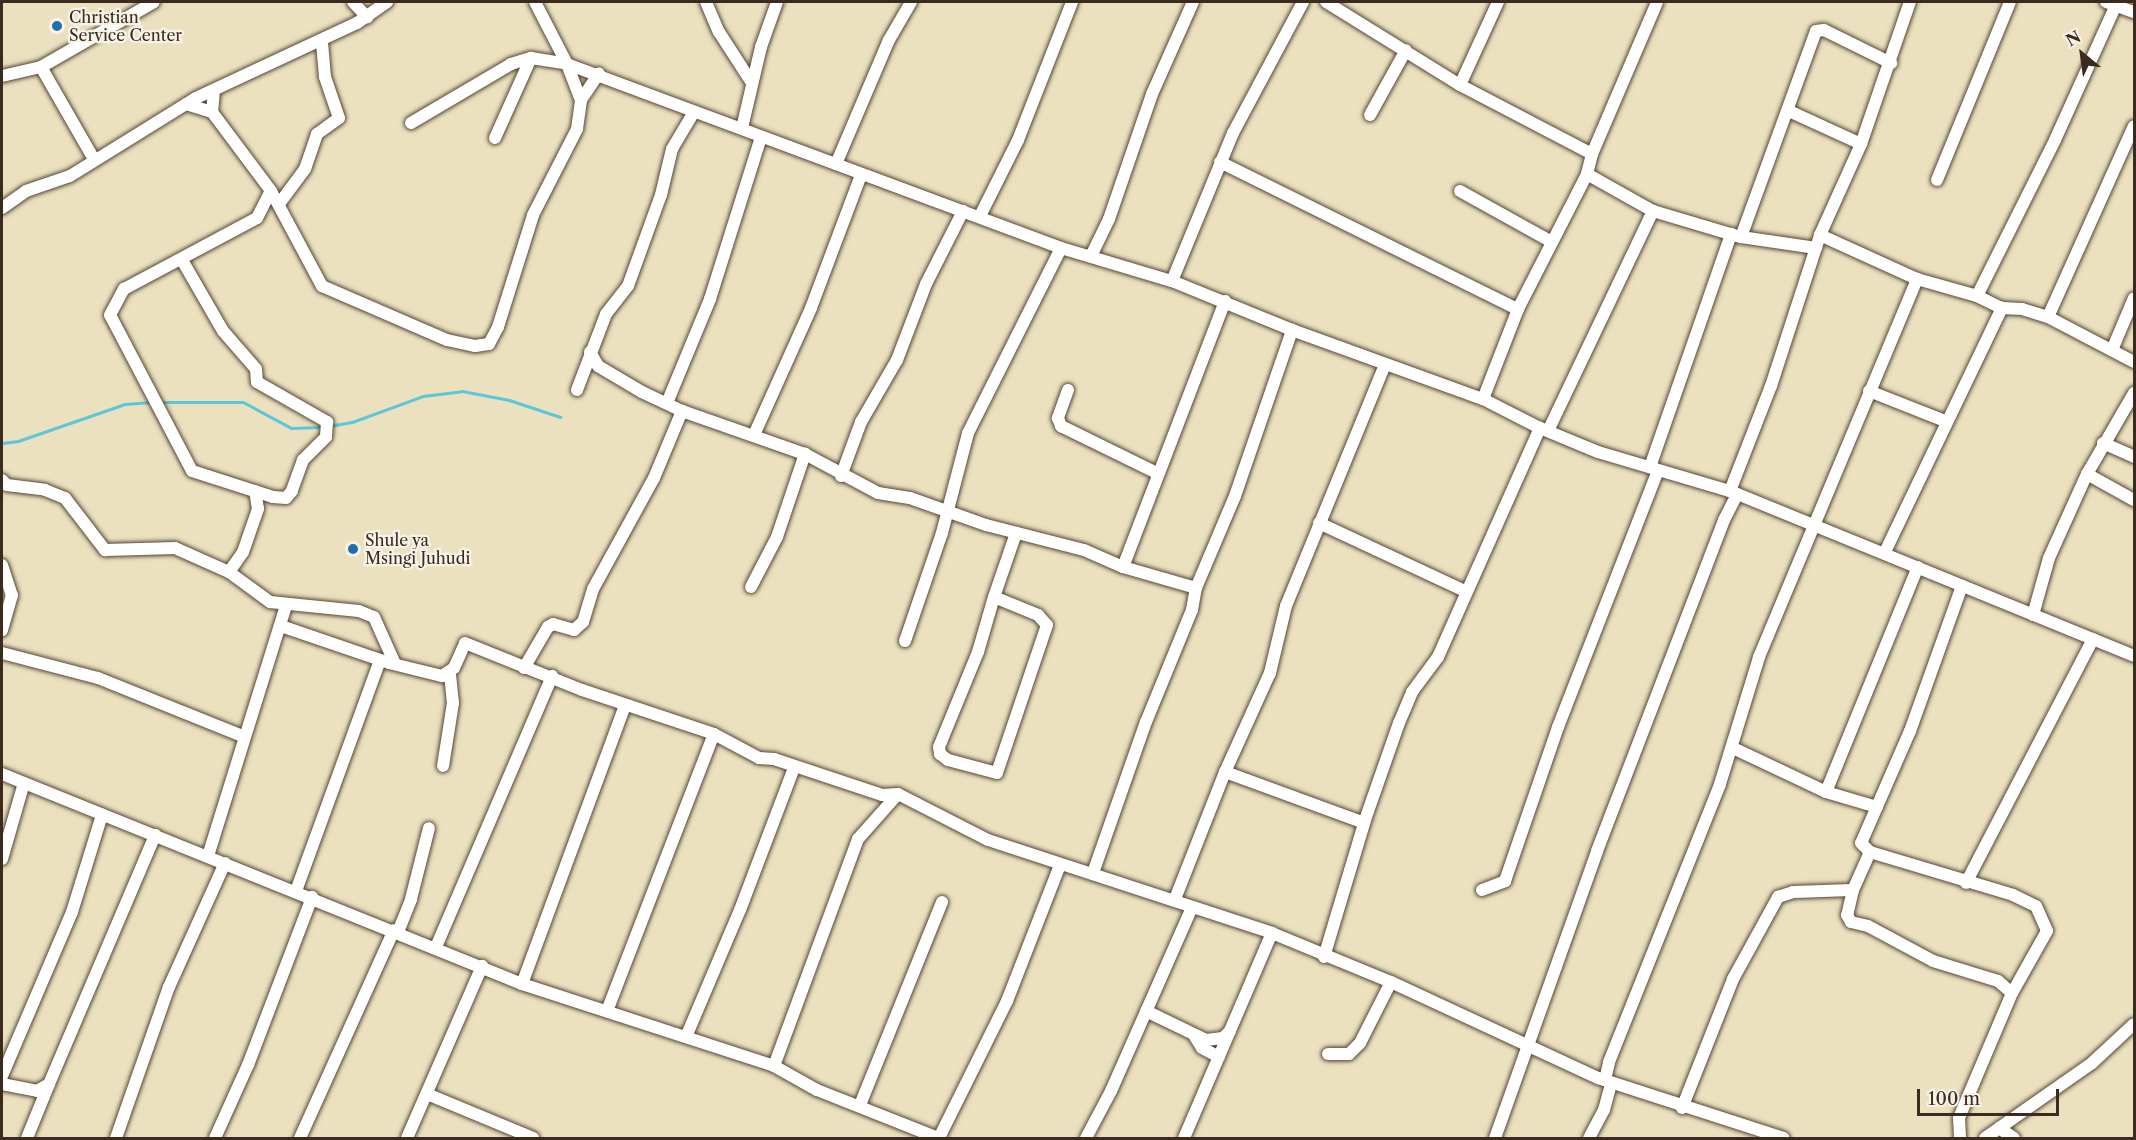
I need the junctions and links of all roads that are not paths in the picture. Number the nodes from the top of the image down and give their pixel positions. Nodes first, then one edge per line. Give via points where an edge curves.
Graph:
1 (154, 2) edge
2 (353, 2) edge
3 (387, 2) edge
4 (535, 2) edge
5 (706, 2) edge
6 (777, 2) edge
7 (911, 2) edge
8 (1072, 2) edge
9 (1193, 2) edge
10 (1304, 2) edge
11 (1326, 2) edge
12 (1498, 2) edge
13 (1657, 2) edge
14 (1910, 2) edge
15 (2010, 2) edge
16 (2111, 3) edge
17 (2134, 12) edge
18 (367, 16) junction
19 (322, 41) junction
20 (1406, 50) junction
21 (531, 58) junction
22 (1891, 63) junction
23 (567, 64) junction
24 (41, 67) junction
25 (19, 72) junction
26 (599, 73) junction
27 (2, 76) edge
28 (752, 83) junction
29 (2, 84) edge
30 (1460, 85) junction
31 (214, 90) junction
32 (581, 100) junction
33 (186, 104) junction
34 (1789, 111) junction
35 (212, 112) junction
36 (694, 112) junction
37 (1370, 115) dead end
38 (411, 123) dead end
39 (2134, 126) edge
40 (742, 128) junction
41 (761, 137) junction
42 (495, 138) dead end
43 (1861, 144) junction
44 (1592, 154) junction
45 (94, 159) junction
46 (1220, 162) junction
47 (836, 164) junction
48 (1587, 174) junction
49 (861, 175) junction
50 (1937, 180) dead end
51 (271, 191) junction
52 (1460, 191) dead end
53 (279, 204) junction
54 (2, 208) edge
55 (963, 211) junction
56 (1653, 211) junction
57 (980, 216) junction
58 (1736, 235) junction
59 (1820, 235) junction
60 (1552, 242) junction
61 (1061, 248) junction
62 (1816, 248) junction
63 (1092, 254) junction
64 (182, 260) junction
65 (1917, 279) junction
66 (1172, 281) junction
67 (1977, 296) junction
68 (2134, 298) edge
69 (1225, 301) junction
70 (2002, 308) junction
71 (1518, 309) junction
72 (2048, 317) junction
73 (1292, 330) junction
74 (2112, 350) junction
75 (590, 352) junction
76 (2134, 362) edge
77 (1385, 365) junction
78 (576, 390) dead end
79 (1068, 390) dead end
80 (1869, 391) junction
81 (2134, 393) edge
82 (1483, 399) junction
83 (667, 403) junction
84 (682, 411) junction
85 (1945, 421) junction
86 (1544, 430) junction
87 (754, 435) junction
88 (2103, 443) junction
89 (805, 454) junction
90 (2134, 457) edge
91 (1654, 469) junction
92 (1157, 473) junction
93 (2087, 474) junction
94 (841, 476) junction
95 (2, 480) edge
96 (255, 491) junction
97 (1734, 493) junction
98 (273, 497) junction
99 (2134, 500) edge
100 (258, 509) junction
101 (948, 513) junction
102 (1319, 523) junction
103 (1814, 527) junction
104 (1016, 533) junction
105 (1885, 552) junction
106 (2, 565) edge
107 (1123, 567) junction
108 (1918, 567) junction
109 (229, 572) junction
110 (1962, 586) junction
111 (751, 587) dead end
112 (1196, 588) junction
113 (1467, 592) junction
114 (994, 597) junction
115 (286, 606) junction
116 (2033, 615) junction
117 (281, 626) junction
118 (2, 631) edge
119 (2093, 639) junction
120 (905, 641) dead end
121 (2, 653) edge
122 (2134, 656) edge
123 (380, 660) junction
124 (395, 664) junction
125 (524, 668) junction
126 (450, 673) junction
127 (552, 676) junction
128 (625, 705) junction
129 (714, 734) junction
130 (245, 736) junction
131 (1733, 748) junction
132 (443, 766) dead end
133 (794, 768) junction
134 (1225, 772) junction
135 (2, 774) edge
136 (24, 783) junction
137 (1826, 792) junction
138 (898, 795) junction
139 (1877, 807) junction
140 (102, 815) junction
141 (1364, 823) junction
142 (429, 828) dead end
143 (155, 835) junction
144 (1870, 852) junction
145 (208, 856) junction
146 (2, 859) edge
147 (225, 863) junction
148 (1060, 865) junction
149 (1093, 873) junction
150 (1966, 883) junction
151 (1482, 890) dead end
152 (1853, 890) junction
153 (296, 891) junction
154 (312, 897) junction
155 (1175, 899) junction
156 (942, 902) dead end
157 (1192, 907) junction
158 (396, 931) junction
159 (1272, 933) junction
160 (436, 947) junction
161 (1324, 957) junction
162 (482, 966) junction
163 (1391, 982) junction
164 (522, 984) junction
165 (2012, 993) junction
166 (608, 1011) junction
167 (1146, 1011) junction
168 (2134, 1024) edge
169 (1230, 1031) junction
170 (1193, 1034) junction
171 (686, 1037) junction
172 (1525, 1045) junction
173 (1329, 1054) dead end
174 (1219, 1057) junction
175 (774, 1066) junction
176 (2, 1076) edge
177 (1608, 1082) junction
178 (2, 1084) edge
179 (49, 1084) junction
180 (427, 1094) junction
181 (860, 1106) junction
182 (1682, 1108) junction
183 (1999, 1128) junction
184 (913, 1133) edge
185 (27, 1138) edge
186 (116, 1138) edge
187 (215, 1138) edge
188 (300, 1138) edge
189 (407, 1138) edge
190 (533, 1138) edge
191 (938, 1138) edge
192 (1086, 1138) edge
193 (1184, 1138) edge
194 (1495, 1138) edge
195 (1589, 1138) edge
196 (1782, 1138) edge
197 (1960, 1138) edge
198 (1984, 1138) edge
199 (2014, 1138) edge

1 - 24 street
2 - 18 street
3 - 18 street
4 - 23 street
5 - 28 street via 719,32
6 - 28 street
7 - 47 street via 889,40
8 - 57 street via 1018,140
9 - 63 street via 1152,94 1109,219
10 - 46 street
11 - 20 street
12 - 30 street
13 - 44 street
14 - 22 street
15 - 50 street
16 - 17 street
16 - 67 street via 2055,140
18 - 19 street
19 - 31 street
19 - 53 street via 325,77 339,118 317,134 305,169
20 - 30 street
20 - 37 street
21 - 23 street
21 - 38 street via 511,64
21 - 42 street
22 - 34 street via 1824,30 1816,31
22 - 43 street
23 - 26 street
23 - 32 street
24 - 25 street
24 - 45 street
25 - 27 street
25 - 29 street
26 - 32 street
26 - 36 street
28 - 40 street
30 - 44 street
31 - 33 street
31 - 35 street
32 - 53 street via 577,129 533,215 502,316 489,344 463,345 447,340 322,286
33 - 35 street
33 - 45 street
34 - 43 street
34 - 58 street
35 - 51 street
36 - 40 street
36 - 75 street via 672,149 661,195 628,286 606,314
39 - 72 street
40 - 41 street
41 - 47 street
41 - 83 street via 710,299
43 - 59 street
44 - 48 street
45 - 54 street via 70,176 26,191
46 - 66 street
46 - 71 street
47 - 49 street
48 - 56 street
48 - 60 street
49 - 55 street
49 - 87 street via 811,308
51 - 53 street
51 - 64 street via 257,218
52 - 60 street
55 - 57 street
55 - 94 street via 926,284 897,360 861,422
56 - 58 street
56 - 86 street
57 - 61 street
58 - 62 street
58 - 91 street
59 - 62 street
59 - 65 street
60 - 71 street
61 - 63 street
61 - 101 street via 968,433
62 - 97 street
63 - 66 street
64 - 96 street via 124,289 110,315 192,471
64 - 98 street via 224,331 256,369 257,382 265,390 324,418 329,426 322,442 303,460 289,496
65 - 67 street
65 - 80 street
66 - 69 street
67 - 70 street
68 - 74 street
69 - 73 street
69 - 92 street
70 - 72 street
70 - 85 street
71 - 82 street
72 - 74 street
73 - 77 street
73 - 112 street via 1235,496
74 - 76 street
75 - 78 street
75 - 83 street via 598,366
77 - 82 street
77 - 102 street
79 - 92 street via 1058,417 1061,426
80 - 85 street
80 - 103 street
81 - 88 street
82 - 86 street
83 - 84 street
84 - 87 street
84 - 125 street via 654,478 593,589 583,622 574,630 553,624 548,627
85 - 105 street
86 - 91 street
86 - 113 street
87 - 89 street
88 - 90 street
88 - 93 street
89 - 94 street
89 - 111 street via 777,537
91 - 97 street
91 - 151 street via 1505,881
92 - 107 street
93 - 99 street
93 - 116 street via 2049,558
94 - 101 street via 878,493 910,498
95 - 109 street via 7,485 45,490 65,498 105,550 175,548
96 - 98 street
96 - 100 street
97 - 103 street
97 - 172 street
98 - 100 street
100 - 109 street via 243,552
101 - 104 street
101 - 120 street
102 - 113 street
102 - 134 street via 1286,606 1270,673
103 - 105 street
103 - 131 street via 1759,657
104 - 107 street via 1084,550
104 - 114 street
105 - 108 street
106 - 118 street via 12,595
107 - 112 street
108 - 110 street
108 - 137 street
109 - 115 street via 270,602
110 - 116 street
110 - 139 street via 1910,731
112 - 149 street via 1192,610 1146,722
113 - 141 street via 1438,657 1412,692
114 - 114 street via 1038,615 1047,625 997,773 948,760 940,754 939,747 971,672
115 - 117 street
115 - 124 street via 359,611 374,617
116 - 119 street
117 - 123 street
117 - 130 street
119 - 122 street
119 - 150 street
121 - 130 street via 98,678
123 - 124 street
123 - 153 street
124 - 126 street via 429,674
125 - 126 street via 465,643
125 - 127 street
126 - 132 street via 453,704
127 - 128 street
127 - 160 street
128 - 129 street
128 - 164 street
129 - 133 street via 759,758
129 - 166 street
130 - 145 street
131 - 137 street
131 - 177 street via 1609,1062
133 - 138 street via 882,795
133 - 171 street
134 - 141 street
134 - 155 street
135 - 136 street
136 - 140 street
136 - 146 street
137 - 139 street
138 - 148 street via 987,840
138 - 175 street via 858,839
139 - 144 street via 1861,843
140 - 143 street
140 - 176 street via 72,912
141 - 161 street
142 - 158 street via 411,899
143 - 145 street
143 - 179 street
144 - 150 street
144 - 152 street
145 - 147 street
147 - 153 street
147 - 186 street via 169,987
148 - 149 street
148 - 191 street via 1007,1001
149 - 155 street
150 - 165 street via 2030,902 2047,928
152 - 165 street via 1847,915 1851,922 1868,926 1933,961 1998,981
152 - 182 street via 1793,892 1778,897 1733,979
153 - 154 street
154 - 158 street
154 - 187 street via 248,1065
155 - 157 street
156 - 181 street
157 - 159 street
157 - 167 street
158 - 160 street
158 - 188 street
159 - 161 street
159 - 169 street
160 - 162 street
161 - 163 street
162 - 164 street
162 - 180 street
163 - 172 street
163 - 173 street via 1360,1042 1349,1054
164 - 166 street
165 - 197 street via 1959,1118
166 - 171 street
167 - 170 street
167 - 192 street
168 - 183 street via 2092,1062
169 - 170 street via 1210,1041
169 - 174 street
170 - 174 street via 1202,1048
171 - 175 street
172 - 177 street
172 - 194 street
174 - 193 street
175 - 181 street via 817,1090
177 - 182 street
177 - 195 street via 1604,1110
178 - 179 street via 37,1092
179 - 185 street
180 - 189 street
180 - 190 street
181 - 184 street
182 - 196 street
183 - 198 street
183 - 199 street
184 - 191 street

